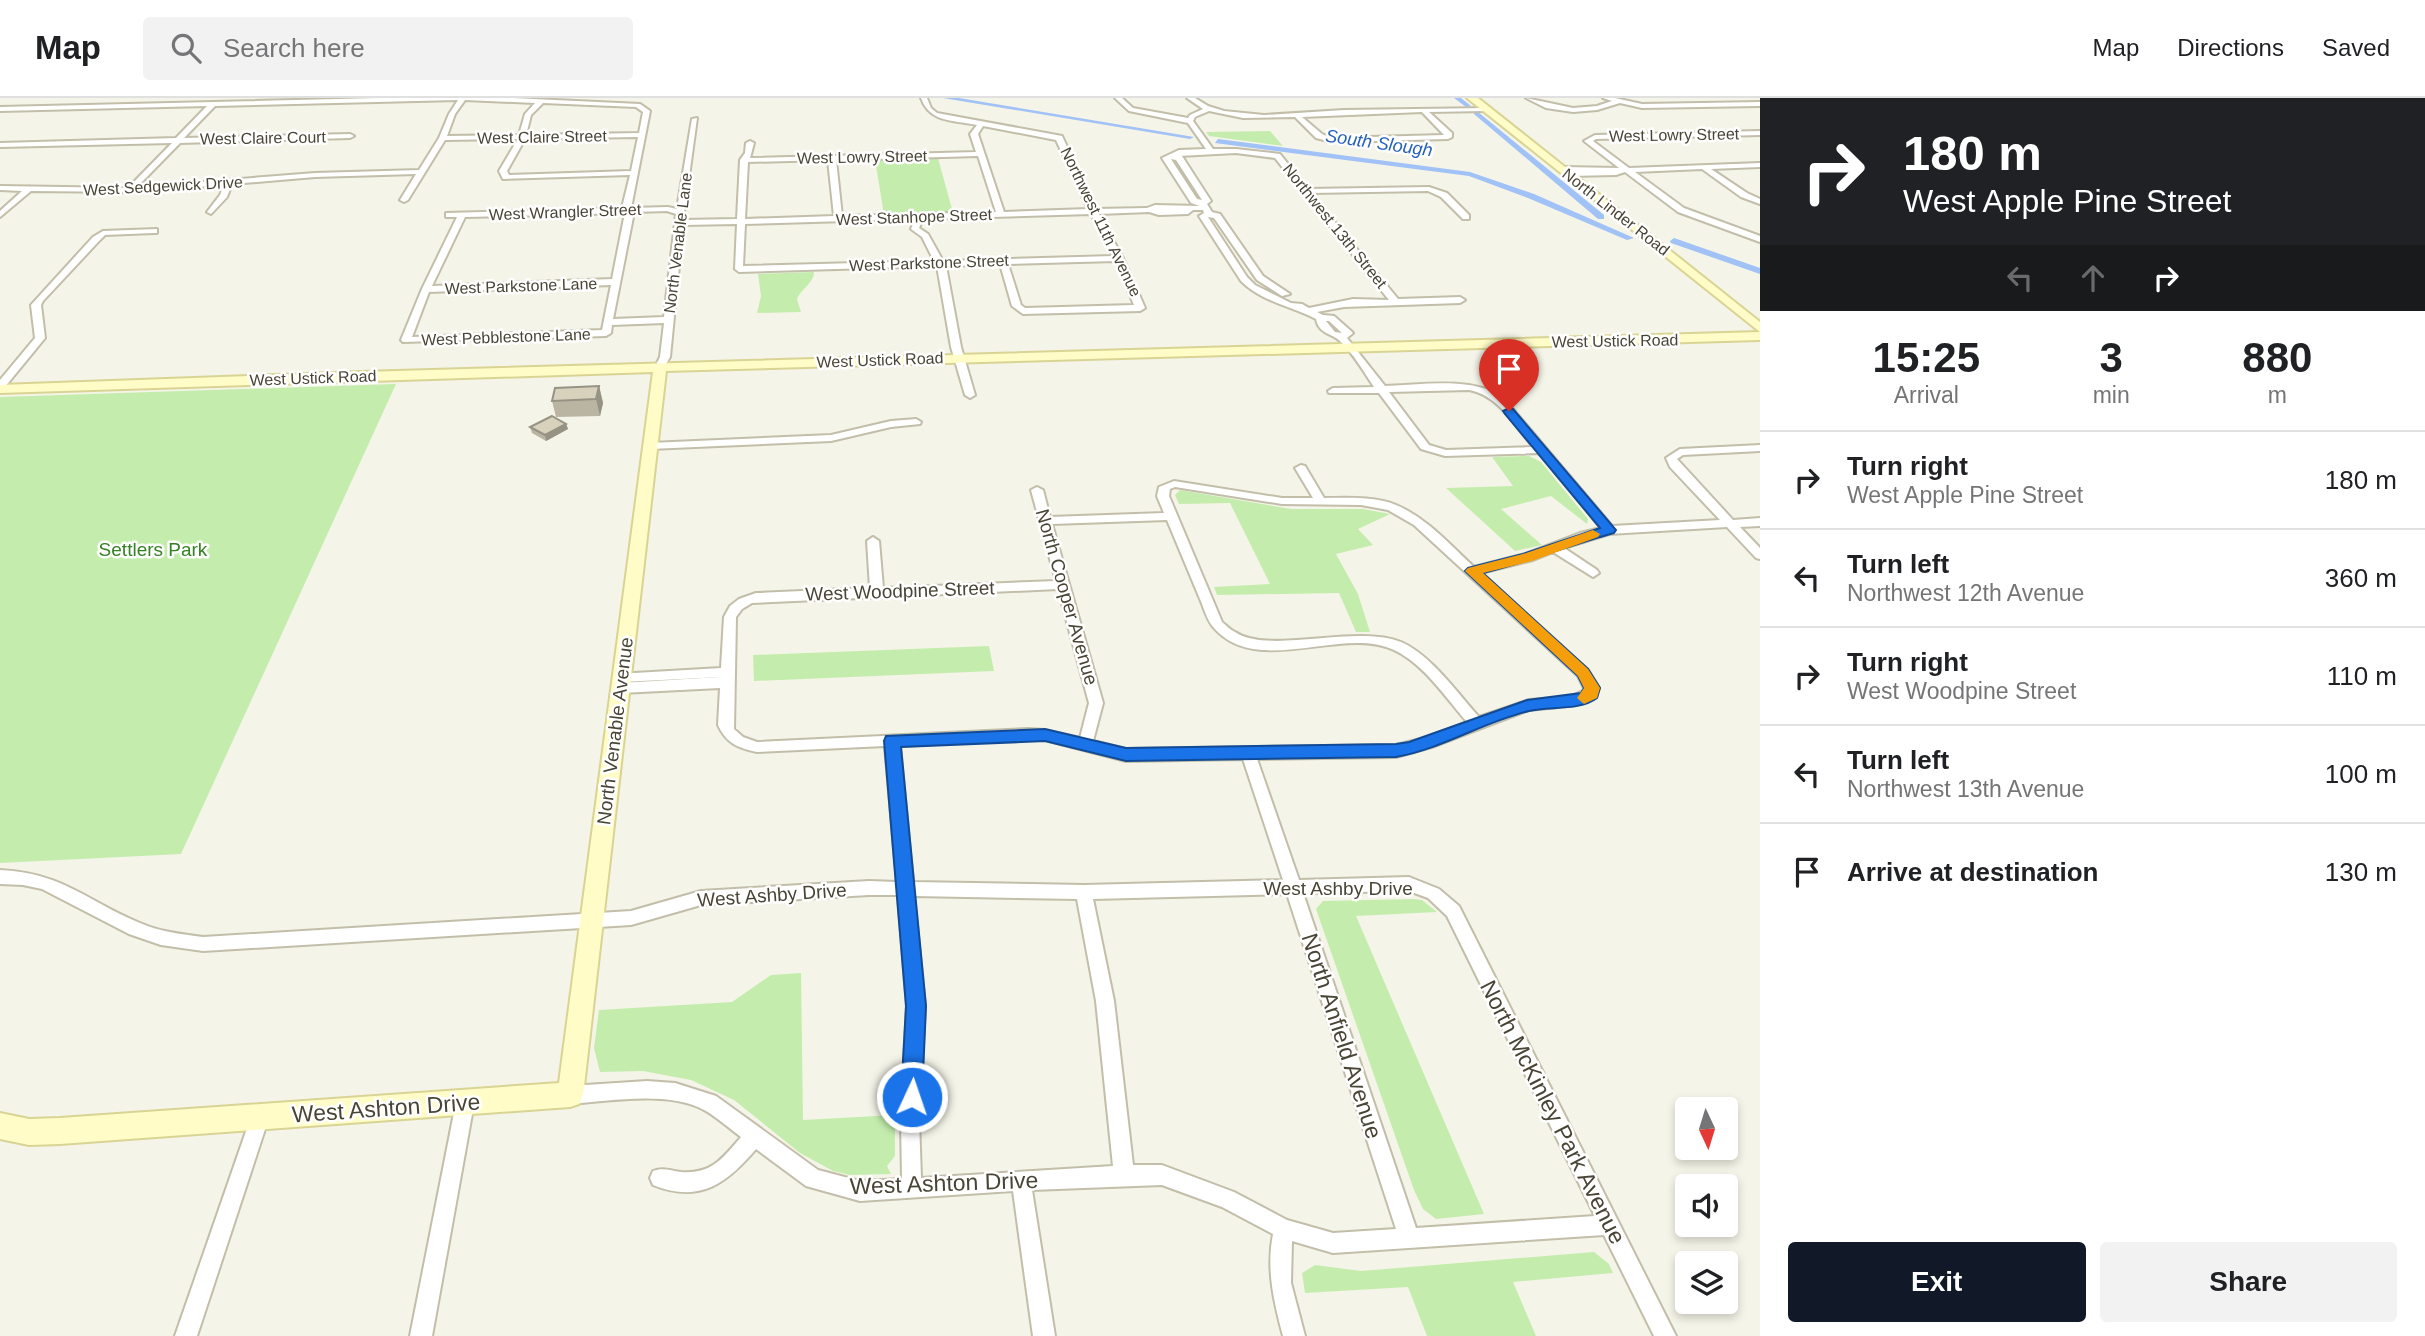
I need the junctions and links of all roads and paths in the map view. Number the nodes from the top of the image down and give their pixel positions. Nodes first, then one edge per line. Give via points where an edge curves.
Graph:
1 (463, 98) edge
2 (924, 98) edge
3 (1118, 98) edge
4 (1190, 98) edge
5 (1472, 98) edge
6 (1529, 98) edge
7 (1606, 98) edge
8 (1681, 98) edge
9 (1759, 100) edge
10 (541, 101) junction
11 (1618, 102) junction
12 (1376, 103) dead end
13 (213, 104) junction
14 (1692, 105) junction
15 (1210, 108) junction
16 (0, 109) edge
17 (1485, 109) junction
18 (1423, 110) junction
19 (1384, 111) junction
20 (1296, 115) junction
21 (695, 119) dead end
22 (1190, 121) junction
23 (982, 123) junction
24 (1760, 133) edge
25 (642, 135) junction
26 (350, 136) dead end
27 (443, 138) junction
28 (522, 138) junction
29 (177, 140) junction
30 (751, 143) dead end
31 (0, 145) edge
32 (1211, 151) junction
33 (981, 154) junction
34 (832, 158) junction
35 (744, 160) junction
36 (1760, 165) edge
37 (1703, 167) junction
38 (1625, 170) junction
39 (419, 172) junction
40 (1565, 172) junction
41 (634, 173) junction
42 (327, 174) junction
43 (229, 183) junction
44 (0, 188) edge
45 (30, 188) junction
46 (318, 188) dead end
47 (130, 190) junction
48 (1307, 191) junction
49 (404, 200) dead end
50 (1760, 202) edge
51 (1206, 208) junction
52 (1093, 211) junction
53 (211, 212) dead end
54 (628, 213) junction
55 (1000, 214) junction
56 (0, 215) edge
57 (449, 215) dead end
58 (1466, 217) dead end
59 (680, 218) junction
60 (920, 218) junction
61 (838, 219) junction
62 (460, 220) junction
63 (741, 222) junction
64 (154, 231) dead end
65 (1760, 239) edge
66 (1119, 258) junction
67 (1003, 261) junction
68 (940, 263) junction
69 (616, 282) junction
70 (426, 289) junction
71 (1460, 300) dead end
72 (1396, 303) junction
73 (1304, 309) junction
74 (669, 320) junction
75 (608, 322) junction
76 (1760, 328) edge
77 (1760, 336) edge
78 (1346, 342) junction
79 (961, 358) junction
80 (660, 367) junction
81 (0, 387) edge
82 (1381, 390) junction
83 (1333, 391) dead end
84 (970, 395) dead end
85 (916, 422) dead end
86 (650, 446) junction
87 (1760, 448) edge
88 (1542, 450) junction
89 (1301, 468) dead end
90 (1037, 489) dead end
91 (1321, 502) junction
92 (1171, 516) junction
93 (1046, 521) junction
94 (1760, 522) edge
95 (1730, 524) junction
96 (1609, 530) junction
97 (873, 541) dead end
98 (1555, 548) junction
99 (1760, 555) edge
100 (1472, 571) junction
101 (1593, 573) dead end
102 (1064, 584) junction
103 (877, 592) junction
104 (728, 678) junction
105 (621, 683) junction
106 (1477, 724) junction
107 (892, 741) junction
108 (1085, 746) junction
109 (1248, 752) junction
110 (0, 877) edge
111 (906, 887) junction
112 (1295, 887) junction
113 (1084, 892) junction
114 (1434, 893) joint
115 (590, 921) junction
116 (570, 1095) junction
117 (466, 1103) junction
118 (260, 1117) junction
119 (0, 1126) edge
120 (755, 1136) junction
121 (1124, 1175) junction
122 (660, 1178) dead end
123 (1021, 1180) junction
124 (912, 1188) junction
125 (1610, 1225) junction
126 (1284, 1229) junction
127 (1410, 1239) junction
128 (186, 1336) edge
129 (421, 1336) edge
130 (1044, 1336) edge
131 (1294, 1336) edge
132 (1665, 1336) edge

1 - 10 street
1 - 13 street
1 - 27 street
2 - 23 street via 933,114
3 - 22 street via 1131,110
4 - 15 street
5 - 17 main road, North Linder Road
6 - 11 street via 1545,107 1603,107
7 - 11 street
8 - 14 street
9 - 14 street
10 - 25 street via 638,105 647,111
10 - 28 street via 528,114
11 - 14 street
12 - 19 street
13 - 16 street
13 - 29 street
15 - 20 street via 1254,116
15 - 22 street
17 - 18 street
17 - 40 main road, North Linder Road
18 - 19 street
18 - 20 street via 1448,137 1326,139
19 - 20 street
21 - 59 street, North Venable Lane
22 - 32 street
23 - 33 street via 974,134
23 - 52 street, Northwest 11th Avenue via 1059,138
24 - 38 street, West Lowry Street via 1588,140
25 - 28 street, West Claire Street
25 - 41 street
26 - 29 street, West Claire Court
27 - 28 street, West Claire Street
27 - 39 street
28 - 41 street via 503,171 506,177
29 - 31 street
29 - 47 street
30 - 35 street
32 - 48 street, Northwest 13th Street via 1270,154 1281,159
32 - 51 street via 1179,152 1166,158 1194,201
33 - 34 street, West Lowry Street
33 - 55 street
34 - 35 street, West Lowry Street
34 - 61 street
35 - 63 street
36 - 37 street
37 - 38 street
37 - 50 street
38 - 40 street
38 - 65 street via 1688,214
39 - 42 street, West Sedgewick Drive
39 - 49 street
40 - 76 main road, North Linder Road
41 - 54 street
42 - 43 street, West Sedgewick Drive
42 - 46 street
43 - 47 street, West Sedgewick Drive
43 - 53 street
44 - 45 street, West Sedgewick Drive
45 - 47 street, West Sedgewick Drive
45 - 56 street
48 - 58 street via 1435,190
48 - 72 street, Northwest 13th Street
51 - 52 street, West Stanhope Street
51 - 73 street via 1217,216 1260,278 1301,302
52 - 55 street, West Stanhope Street
52 - 66 street, Northwest 11th Avenue
54 - 59 street, West Wrangler Street via 668,209
54 - 62 street, West Wrangler Street
54 - 69 street
55 - 60 street, West Stanhope Street
57 - 62 street, West Wrangler Street
59 - 63 street, West Stanhope Street
59 - 74 street, North Venable Lane
60 - 61 street, West Stanhope Street
60 - 68 street via 915,229 925,236
61 - 63 street, West Stanhope Street
62 - 70 street
63 - 68 street, West Parkstone Street via 739,269
64 - 81 street via 103,233 40,299 36,306 40,338
66 - 67 street, West Parkstone Street
66 - 67 street, Northwest 11th Avenue via 1140,308 1023,311 1017,306
67 - 68 street, West Parkstone Street
68 - 79 street
69 - 70 street, West Parkstone Lane
69 - 75 street
70 - 75 street, West Pebblestone Lane via 406,340 606,333
71 - 72 street
72 - 73 street
73 - 78 street
74 - 75 street, West Pebblestone Lane
74 - 80 street, North Venable Lane
77 - 78 main road, West Ustick Road
78 - 79 main road, West Ustick Road
78 - 82 street
79 - 80 main road, West Ustick Road
79 - 84 street
80 - 81 main road, West Ustick Road
80 - 86 main road, North Venable Avenue
82 - 83 street
82 - 88 street via 1482,389 1497,397
82 - 88 street via 1430,450
85 - 86 street via 831,438
86 - 105 main road, North Venable Avenue
87 - 95 street via 1680,452 1671,458
88 - 96 street
89 - 91 street
90 - 93 street, North Cooper Avenue
91 - 92 street via 1282,501 1184,484 1165,487 1163,496
91 - 100 street via 1391,507 1418,522
92 - 93 street
92 - 106 street via 1217,624 1227,635 1253,644 1390,643 1410,654
93 - 102 street, North Cooper Avenue
94 - 95 street
95 - 96 street
95 - 99 street
96 - 98 street
97 - 103 street
98 - 100 street
98 - 101 street
100 - 106 street via 1583,673 1592,688 1591,694 1576,701 1527,706
102 - 103 street, West Woodpine Street
102 - 108 street, North Cooper Avenue via 1096,703
103 - 104 street, West Woodpine Street via 756,597 738,605 730,617
104 - 105 street
104 - 107 street via 725,725 734,740 757,747
105 - 115 main road, North Venable Avenue
106 - 109 street via 1396,751
107 - 108 street via 1028,734
107 - 111 street
108 - 109 street via 1126,755
109 - 112 street, North Anfield Avenue
110 - 115 street, West Ashby Drive via 34,877 155,936 204,944
111 - 113 street, West Ashby Drive
111 - 115 street, West Ashby Drive via 701,898 646,915
111 - 124 street via 916,1006
112 - 113 street, West Ashby Drive
112 - 114 street, West Ashby Drive via 1409,884
112 - 127 street, North Anfield Avenue
113 - 121 street via 1105,1001
114 - 125 street, North McKinley Park Avenue via 1453,911
115 - 116 main road, North Venable Avenue
116 - 117 main road, West Ashton Drive
116 - 120 street, West Ashton Drive via 676,1091 709,1102
117 - 118 main road, West Ashton Drive
117 - 129 street
118 - 119 main road, West Ashton Drive via 60,1131 29,1132
118 - 128 street
120 - 122 street via 715,1179 681,1183
120 - 124 street, West Ashton Drive via 814,1179 836,1187 860,1191
121 - 123 street, West Ashton Drive
121 - 126 street, West Ashton Drive via 1162,1175 1227,1199
123 - 124 street, West Ashton Drive
123 - 130 street
125 - 127 street, West Ashton Drive
125 - 132 street, North McKinley Park Avenue
126 - 127 street, West Ashton Drive via 1333,1243
126 - 131 street via 1278,1255 1281,1289

